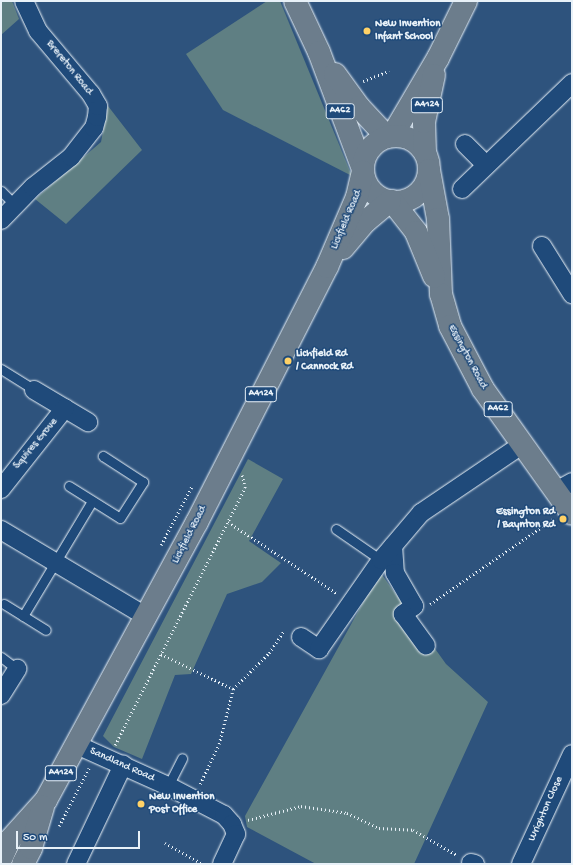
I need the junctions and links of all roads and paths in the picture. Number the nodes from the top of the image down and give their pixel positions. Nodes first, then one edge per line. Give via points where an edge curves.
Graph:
1 (24, 1) edge
2 (295, 1) edge
3 (466, 1) edge
4 (319, 52) junction
5 (438, 58) junction
6 (389, 71) dead end
7 (362, 81) dead end
8 (572, 83) edge
9 (389, 136) junction
10 (465, 144) dead end
11 (427, 161) junction
12 (486, 165) junction
13 (363, 170) junction
14 (462, 189) dead end
15 (1, 191) edge
16 (391, 201) junction
17 (16, 205) junction
18 (1, 220) edge
19 (542, 246) dead end
20 (327, 267) junction
21 (569, 284) edge
22 (441, 294) junction
23 (1, 369) edge
24 (34, 390) joint
25 (65, 408) junction
26 (88, 422) dead end
27 (523, 444) junction
28 (103, 456) dead end
29 (240, 468) dead end
30 (69, 486) dead end
31 (1, 489) edge
32 (567, 499) edge
33 (92, 501) junction
34 (228, 522) junction
35 (336, 529) dead end
36 (1, 530) edge
37 (393, 546) junction
38 (381, 560) junction
39 (56, 562) junction
40 (352, 602) junction
41 (4, 604) dead end
42 (414, 606) junction
43 (23, 616) junction
44 (147, 617) junction
45 (46, 630) dead end
46 (301, 637) joint
47 (426, 646) dead end
48 (161, 654) junction
49 (1, 657) edge
50 (17, 668) joint
51 (234, 690) junction
52 (1, 695) edge
53 (77, 745) junction
54 (572, 754) edge
55 (182, 758) dead end
56 (116, 762) junction
57 (168, 786) junction
58 (193, 799) junction
59 (46, 800) junction
60 (232, 824) junction
61 (55, 834) dead end
62 (165, 843) dead end
63 (1, 859) edge
64 (473, 863) edge
65 (23, 864) edge
66 (76, 864) edge
67 (203, 864) edge
68 (222, 864) edge
69 (521, 864) edge

1 - 17 street, Brereton Road via 38,31 91,94 98,106 94,128 71,157
2 - 4 main road, A462
3 - 5 main road, A4124
4 - 9 main road, A462 via 351,97
4 - 13 main road, A462
5 - 9 main road, A4124
5 - 11 main road, A4124 via 424,122
6 - 7 path
8 - 12 street
9 - 11 main road via 410,138
9 - 13 main road via 374,144 368,152
10 - 12 street
11 - 16 main road via 426,183 419,193 407,200
11 - 22 main road, Essington Road / A462 via 438,219
12 - 14 street
13 - 16 main road via 370,188 377,195
13 - 20 main road, Lichfield Road / A4124 via 357,196
15 - 17 lane
16 - 20 main road, Lichfield Road / A4124 via 366,221
16 - 22 main road, Essington Road / A462 via 416,232
17 - 18 street, Brereton Road
19 - 21 street
20 - 44 main road, Lichfield Road / A4124
22 - 27 main road, Essington Road / A462 via 457,341 483,389
23 - 24 lane
24 - 25 street, Squires Grove
25 - 26 street
25 - 31 street, Squires Grove
27 - 32 main road, Essington Road / A462
27 - 37 street via 421,513
28 - 33 lane via 143,482 120,518
29 - 34 path via 245,488
30 - 33 lane
32 - 42 path via 418,612
33 - 39 lane
34 - 40 path
34 - 48 path
35 - 38 lane
36 - 39 street
37 - 38 street
37 - 42 street via 395,572
38 - 40 street
39 - 43 lane
39 - 44 street
40 - 46 street via 319,649
41 - 43 lane
42 - 47 street via 403,614
43 - 45 lane
44 - 53 main road, Lichfield Road / A4124
46 - 51 path via 286,627 269,653
48 - 51 path
48 - 56 path
49 - 50 lane
50 - 52 street
51 - 58 path via 219,744
53 - 56 street, Sandland Road
53 - 59 main road, Lichfield Road / A4124
54 - 69 street, Wrighton Close
55 - 57 lane
56 - 57 street, Sandland Road
56 - 61 path via 105,765 94,759
56 - 66 street
57 - 58 street, Sandland Road
58 - 60 street, Sandland Road via 224,815
59 - 63 main road, Lichfield Road / A4124 via 9,841
59 - 65 main road, Lichfield Road / A4124 via 31,848
60 - 64 path via 301,806 347,813 379,828 413,830
60 - 68 street via 236,834
62 - 67 path

